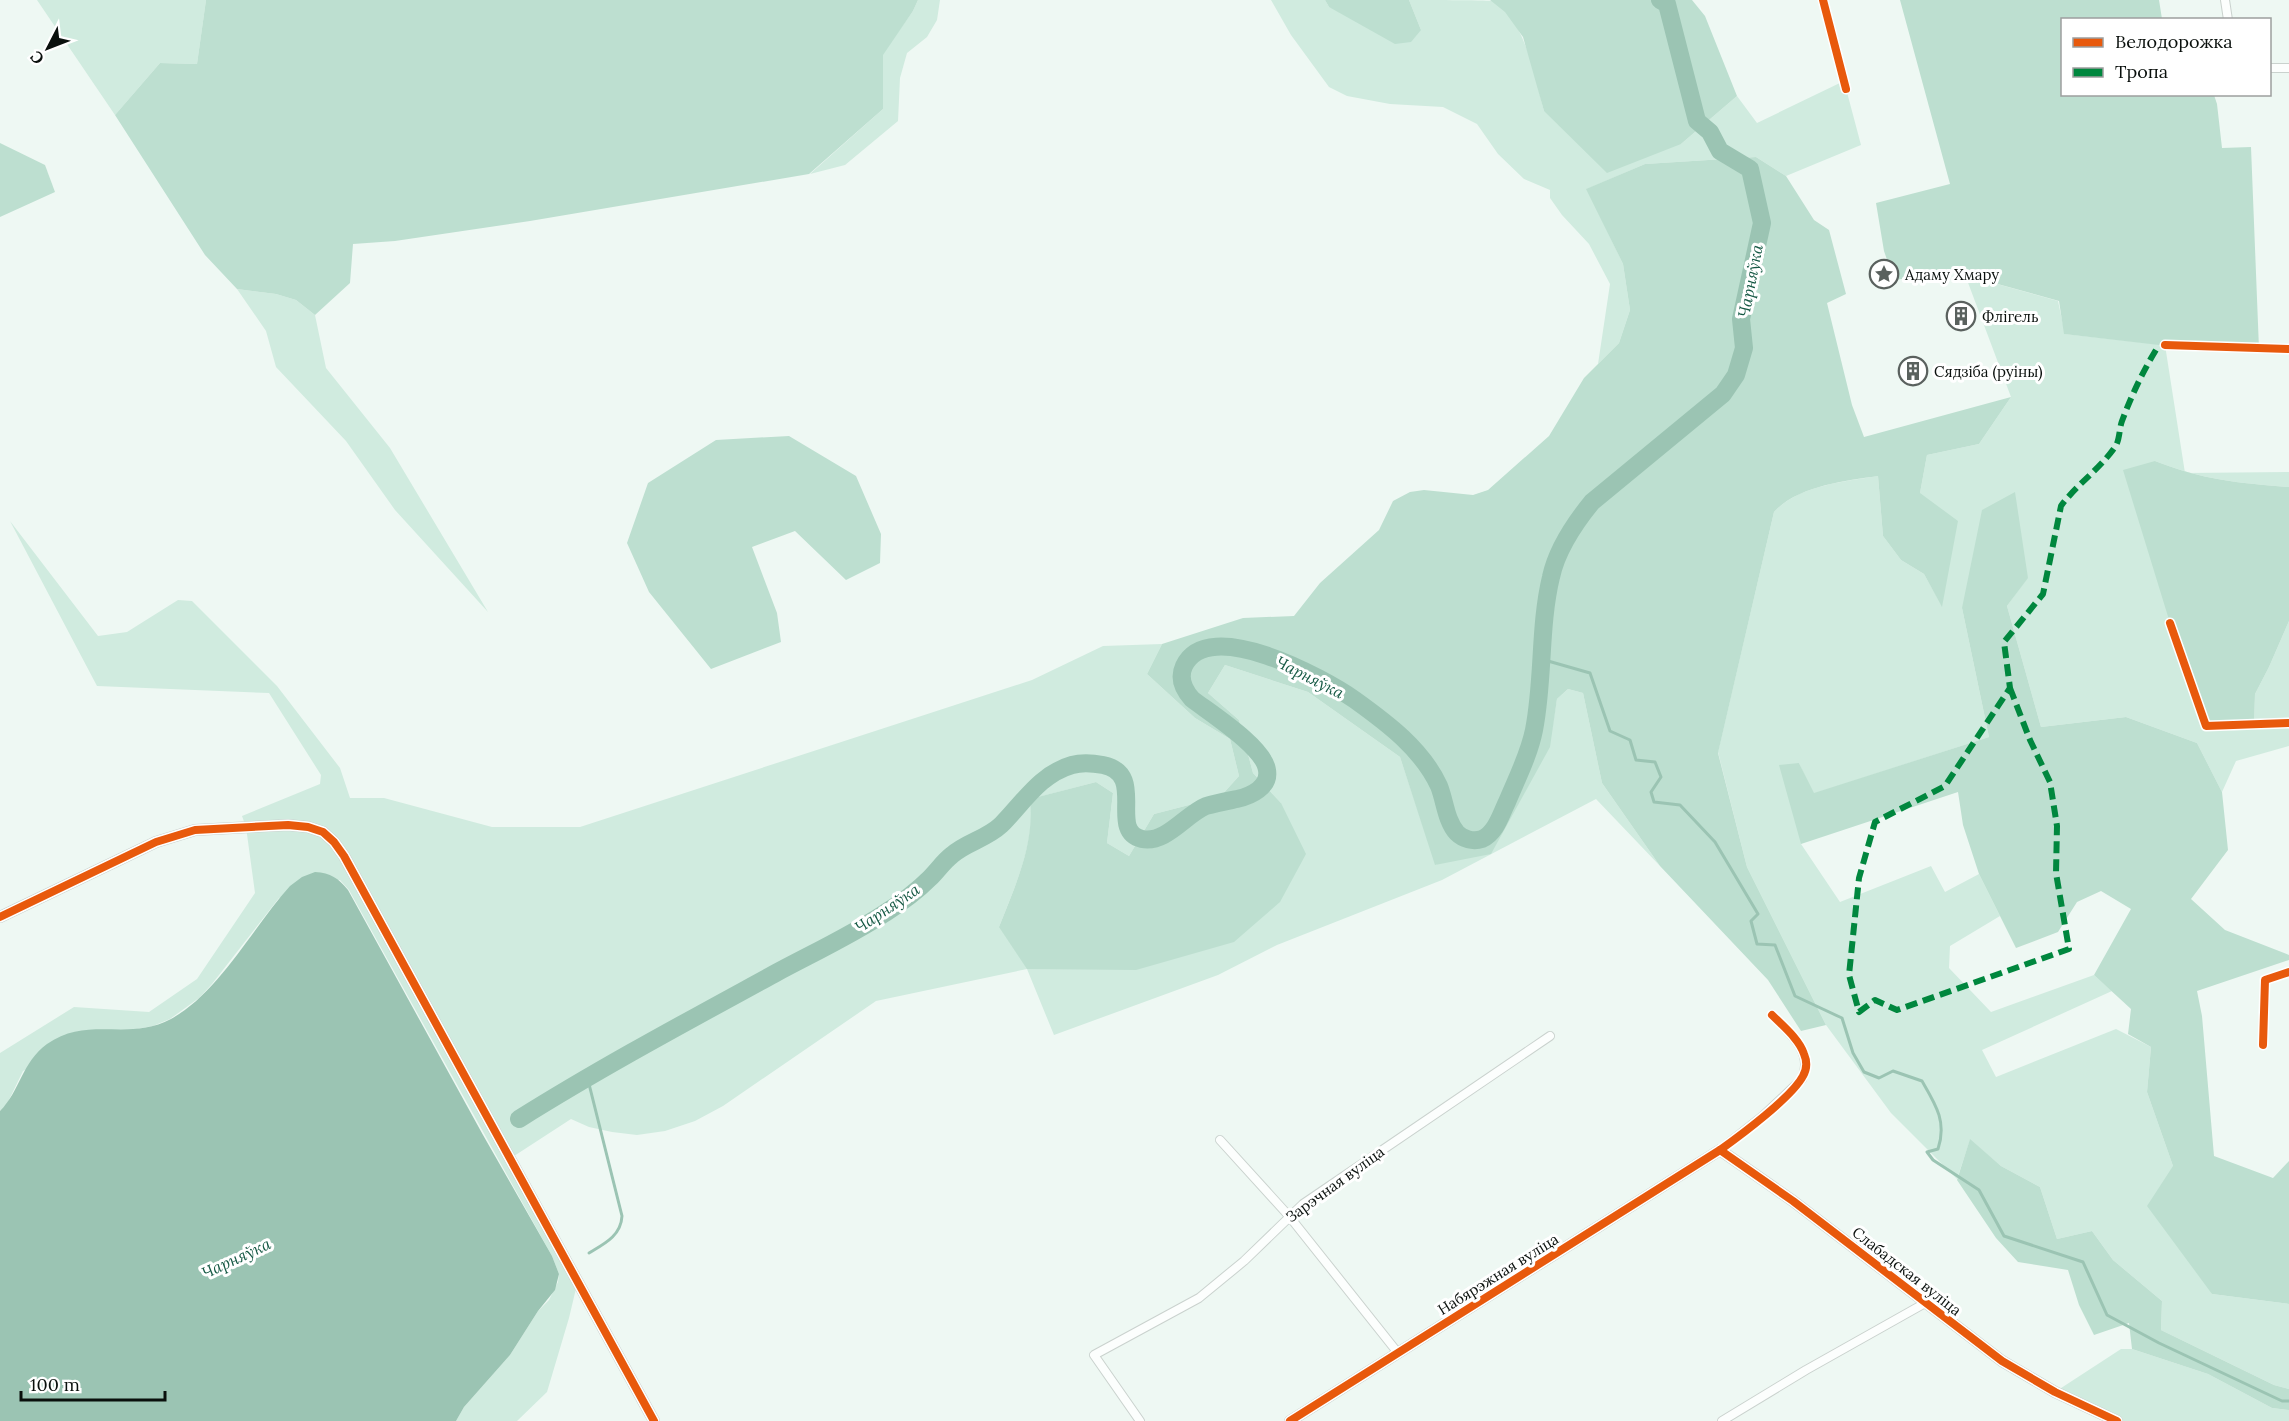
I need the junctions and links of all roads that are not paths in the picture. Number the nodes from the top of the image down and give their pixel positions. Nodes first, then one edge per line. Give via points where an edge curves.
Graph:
1 (1823, 0) edge
2 (2225, 0) edge
3 (2228, 18) edge
4 (2271, 68) edge
5 (2289, 68) edge
6 (1846, 89) dead end
7 (2165, 345) dead end
8 (2289, 349) edge
9 (2170, 623) dead end
10 (2289, 723) edge
11 (0, 917) edge
12 (2289, 972) edge
13 (1772, 1015) dead end
14 (1550, 1036) dead end
15 (2263, 1045) dead end
16 (1220, 1140) dead end
17 (1720, 1150) junction
18 (1289, 1216) junction
19 (1927, 1302) junction
20 (1398, 1353) junction
21 (654, 1421) edge
22 (1140, 1421) edge
23 (1290, 1421) edge
24 (1722, 1421) edge
25 (2117, 1421) edge

1 - 6 street
2 - 3 street
4 - 5 street
7 - 8 street
9 - 10 street via 2206,726
11 - 21 street via 184,832 288,825 323,832 344,856
12 - 15 street via 2265,980
13 - 17 street via 1799,1044 1805,1072 1784,1097
14 - 18 street, Зарэчная вуліца
16 - 18 street
17 - 19 street, Слабадская вуліца
17 - 20 street, Набярэжная вуліца
18 - 20 street
18 - 22 street, Зарэчная вуліца via 1199,1298 1094,1355
19 - 24 street
19 - 25 street, Слабадская вуліца via 2002,1361
20 - 23 street, Набярэжная вуліца

